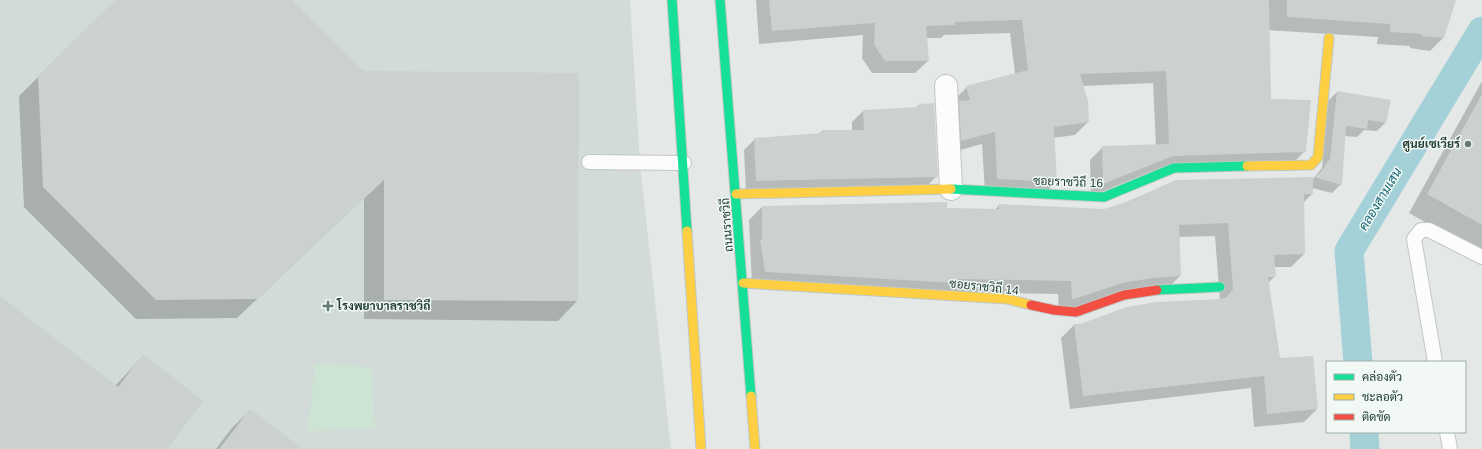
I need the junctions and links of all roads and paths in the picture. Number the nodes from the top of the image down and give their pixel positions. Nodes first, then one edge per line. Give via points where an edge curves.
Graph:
1 (672, 0) edge
2 (720, 0) edge
3 (1329, 38) dead end
4 (946, 86) dead end
5 (589, 162) dead end
6 (684, 163) junction
7 (951, 189) junction
8 (736, 194) junction
9 (1482, 257) edge
10 (743, 283) junction
11 (1220, 287) dead end
12 (1435, 361) edge
13 (1447, 433) edge
14 (701, 449) edge
15 (756, 449) edge
16 (1450, 449) edge

1 - 6 street
2 - 8 street, ถนนราชวิถี
3 - 7 street, ซอยราชวิถี 16 via 1318,157 1311,164 1174,168 1122,191 1104,196
4 - 7 street
5 - 6 lane
6 - 14 street
7 - 8 street, ซอยราชวิถี 16
8 - 10 street, ถนนราชวิถี
9 - 12 lane via 1430,230 1421,230 1414,239
10 - 11 street, ซอยราชวิถี 14 via 1007,299 1054,310 1076,312 1124,295 1156,290
10 - 15 street, ถนนราชวิถี
13 - 16 lane

